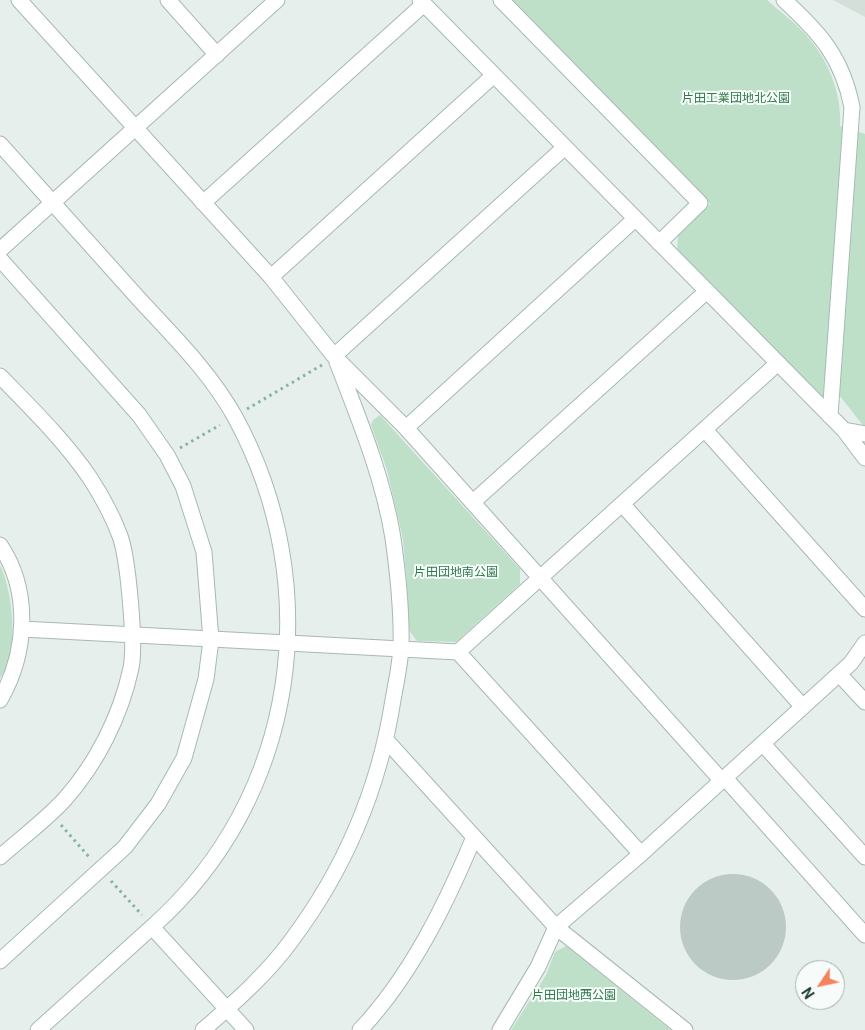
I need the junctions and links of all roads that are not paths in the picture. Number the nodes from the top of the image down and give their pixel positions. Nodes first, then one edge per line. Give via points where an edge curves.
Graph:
1 (19, 0) edge
2 (168, 0) edge
3 (277, 0) edge
4 (501, 0) edge
5 (784, 0) edge
6 (422, 2) edge
7 (217, 55) junction
8 (494, 75) junction
9 (135, 128) junction
10 (0, 144) edge
11 (565, 147) junction
12 (53, 203) junction
13 (203, 203) junction
14 (636, 218) junction
15 (659, 244) junction
16 (0, 250) edge
17 (0, 259) edge
18 (271, 277) junction
19 (706, 291) junction
20 (334, 356) junction
21 (778, 363) junction
22 (0, 376) edge
23 (830, 416) junction
24 (406, 428) junction
25 (844, 430) junction
26 (706, 431) junction
27 (865, 434) edge
28 (865, 458) edge
29 (473, 502) junction
30 (623, 505) junction
31 (0, 545) edge
32 (541, 578) junction
33 (865, 609) edge
34 (22, 629) junction
35 (132, 635) junction
36 (211, 640) junction
37 (288, 643) junction
38 (865, 644) edge
39 (401, 649) junction
40 (458, 652) junction
41 (839, 674) junction
42 (0, 700) edge
43 (865, 702) edge
44 (803, 706) junction
45 (386, 740) junction
46 (763, 744) junction
47 (723, 780) junction
48 (474, 836) junction
49 (641, 854) junction
50 (0, 857) edge
51 (865, 857) edge
52 (152, 927) junction
53 (556, 927) junction
54 (865, 935) edge
55 (0, 961) edge
56 (227, 1008) junction
57 (38, 1030) edge
58 (203, 1030) edge
59 (246, 1030) edge
60 (360, 1030) edge
61 (500, 1030) edge
62 (685, 1030) edge

1 - 9 street
2 - 7 street
3 - 7 street
4 - 15 street via 700,203
5 - 23 street via 808,22 833,53 843,73 852,107
6 - 8 street
6 - 13 street
7 - 9 street
8 - 11 street
8 - 18 street
9 - 12 street
9 - 13 street
10 - 12 street
11 - 14 street
11 - 20 street
12 - 16 street
12 - 37 street via 203,370 234,416 260,469 278,528 286,572
13 - 18 street
14 - 15 street
14 - 24 street
15 - 19 street
17 - 36 street via 139,415 167,456 183,486 204,552
18 - 20 street
19 - 21 street
19 - 29 street
20 - 24 street
20 - 39 street via 378,472 393,536
21 - 23 street
21 - 26 street
22 - 35 street via 90,479 120,536
23 - 25 street
24 - 29 street
25 - 27 street
25 - 28 street
26 - 30 street
26 - 33 street
29 - 32 street
30 - 32 street
30 - 44 street
31 - 34 street via 18,586
32 - 40 street
32 - 47 street
34 - 35 street
34 - 42 street via 17,664
35 - 36 street
35 - 50 street via 131,666 117,711 100,749 65,799
36 - 37 street
36 - 55 street via 206,679 184,758 162,798 125,847
37 - 39 street
37 - 52 street via 284,686 272,736 259,778 240,819 200,879
38 - 41 street via 851,664
39 - 40 street
39 - 45 street
40 - 49 street
41 - 43 street
41 - 44 street
44 - 46 street
45 - 48 street
45 - 56 street via 360,823 341,864 290,942
46 - 47 street
46 - 51 street
47 - 49 street
47 - 54 street
48 - 53 street
48 - 60 street via 430,930 375,1014
49 - 53 street
52 - 56 street
52 - 57 street
53 - 61 street via 534,975
53 - 62 street
56 - 58 street
56 - 59 street

